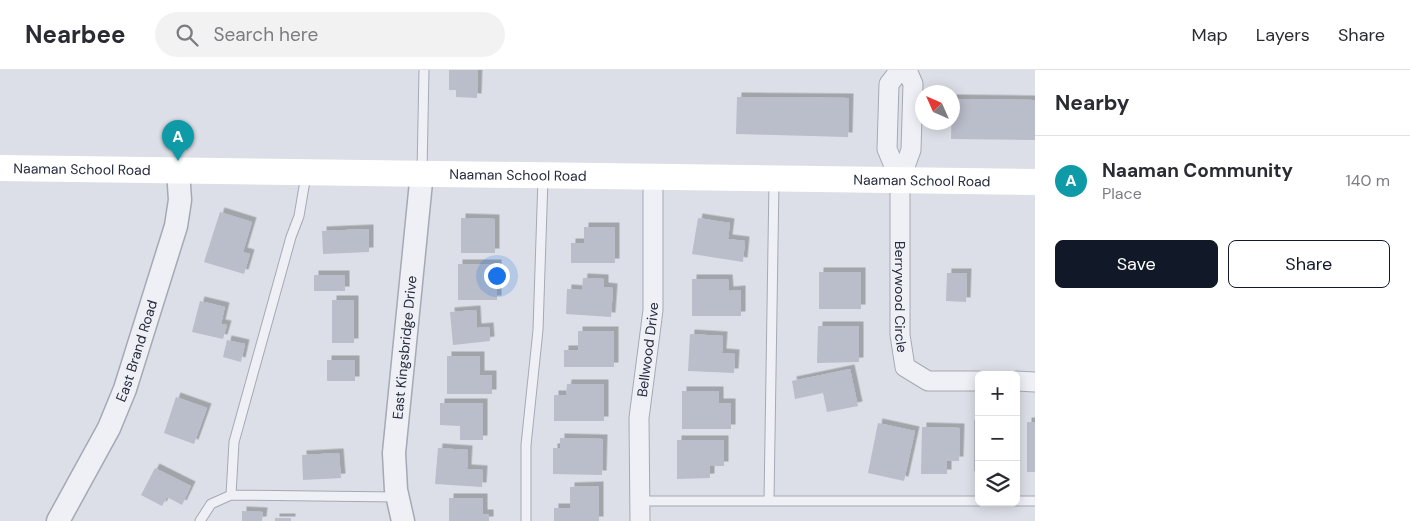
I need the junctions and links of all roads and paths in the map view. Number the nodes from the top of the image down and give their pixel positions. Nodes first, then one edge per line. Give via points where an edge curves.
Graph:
1 (424, 70) edge
2 (900, 70) edge
3 (907, 70) edge
4 (0, 168) edge
5 (178, 170) junction
6 (306, 171) junction
7 (422, 172) junction
8 (543, 175) junction
9 (654, 177) junction
10 (774, 178) junction
11 (900, 180) junction
12 (1035, 182) edge
13 (975, 381) edge
14 (1020, 381) edge
15 (1035, 382) edge
16 (231, 495) junction
17 (398, 497) junction
18 (770, 500) junction
19 (640, 501) junction
20 (975, 501) edge
21 (1020, 501) edge
22 (1035, 501) edge
23 (58, 521) edge
24 (200, 521) edge
25 (404, 521) edge
26 (526, 521) edge
27 (640, 521) edge

1 - 7 lane
2 - 11 street via 889,84 887,149
3 - 11 street via 913,84 911,150
4 - 5 main road, Naaman School Road
5 - 6 main road, Naaman School Road
5 - 23 street, East Brand Road via 180,200 176,226 125,389 109,428
6 - 7 main road, Naaman School Road
6 - 16 lane via 299,216 234,442
7 - 8 main road, Naaman School Road
7 - 17 street, East Kingsbridge Drive via 394,453
8 - 9 main road, Naaman School Road
8 - 26 lane via 538,330 526,445
9 - 10 main road, Naaman School Road
9 - 19 street, Bellwood Drive via 653,310 639,418
10 - 11 main road, Naaman School Road
10 - 18 lane
11 - 12 main road, Naaman School Road
11 - 13 street, Berrywood Circle via 900,335 905,366 928,381
14 - 15 street
16 - 17 lane
16 - 24 lane via 211,504
17 - 25 street, East Kingsbridge Drive
18 - 19 lane
18 - 20 lane
19 - 27 street, Bellwood Drive
21 - 22 lane

